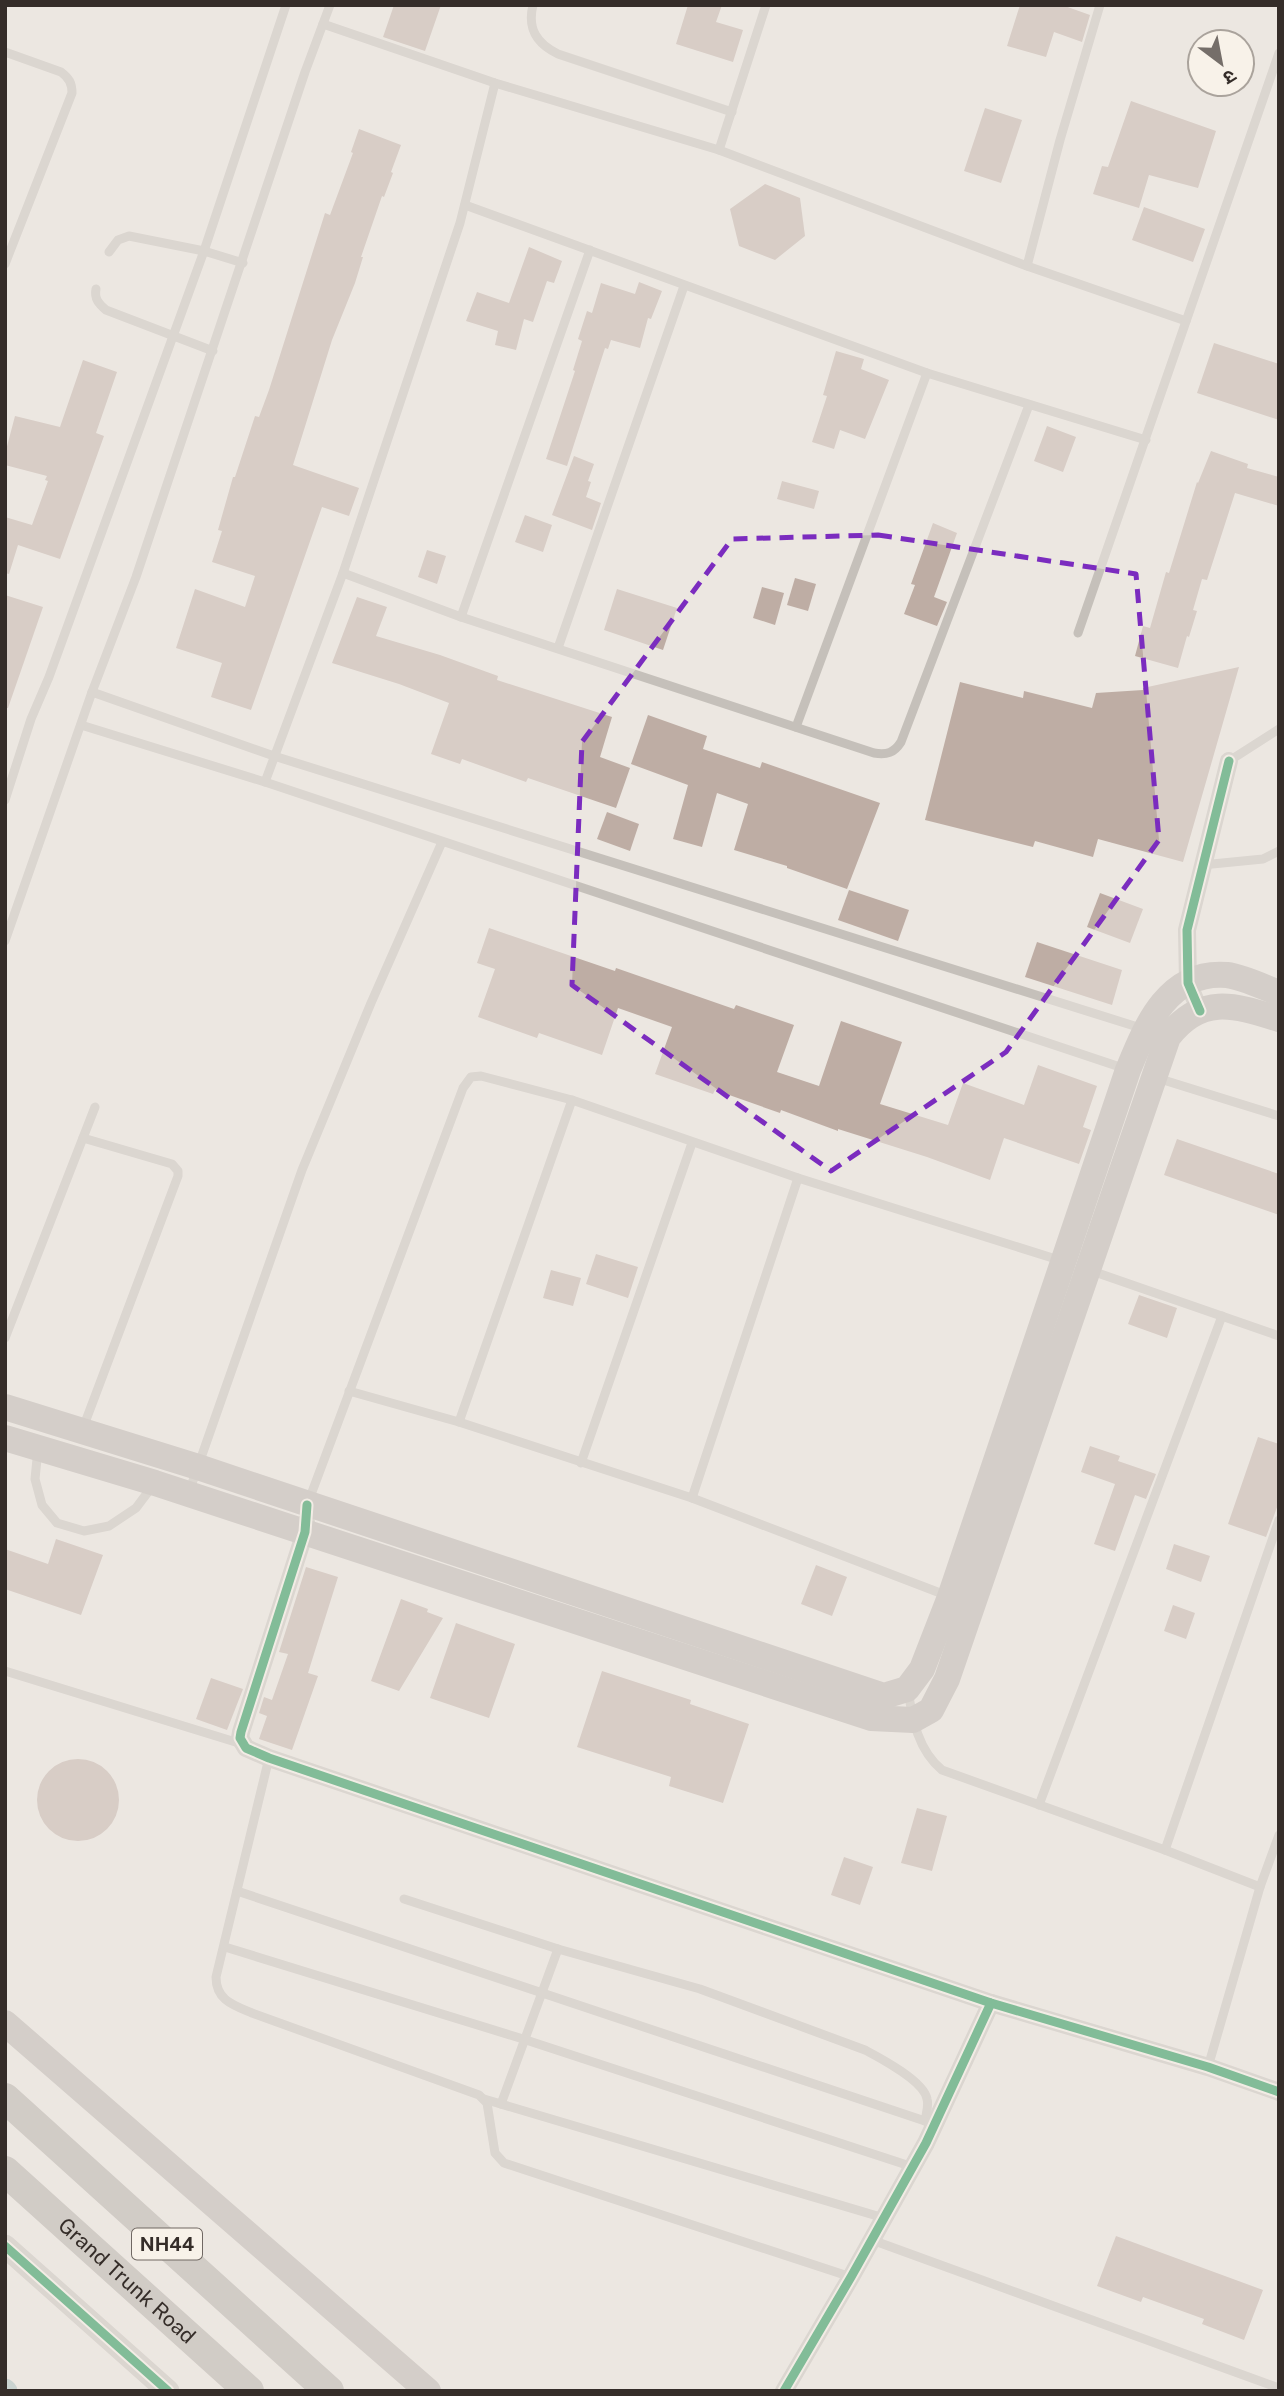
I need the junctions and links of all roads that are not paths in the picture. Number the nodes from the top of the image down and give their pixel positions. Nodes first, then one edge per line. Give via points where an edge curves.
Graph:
1 (286, 5) edge
2 (330, 5) edge
3 (533, 5) edge
4 (766, 5) edge
5 (1100, 5) edge
6 (323, 24) junction
7 (5, 52) edge
8 (1279, 53) edge
9 (495, 83) junction
10 (732, 112) junction
11 (719, 150) junction
12 (465, 205) junction
13 (590, 250) junction
14 (204, 251) junction
15 (109, 252) dead end
16 (243, 263) junction
17 (5, 264) edge
18 (1027, 266) junction
19 (684, 286) junction
20 (96, 289) dead end
21 (1186, 321) junction
22 (172, 335) junction
23 (213, 351) junction
24 (927, 373) junction
25 (1030, 405) junction
26 (1146, 440) junction
27 (343, 573) junction
28 (461, 617) junction
29 (1078, 633) dead end
30 (558, 648) junction
31 (92, 692) junction
32 (81, 725) junction
33 (796, 727) junction
34 (1279, 729) edge
35 (274, 756) junction
36 (1229, 761) joint
37 (265, 782) junction
38 (5, 800) edge
39 (442, 842) junction
40 (1279, 851) edge
41 (1201, 865) junction
42 (5, 940) edge
43 (1188, 983) junction
44 (1279, 993) edge
45 (1200, 1011) junction
46 (1279, 1020) edge
47 (1156, 1033) junction
48 (1128, 1070) junction
49 (1154, 1077) junction
50 (572, 1100) junction
51 (95, 1107) dead end
52 (1279, 1116) edge
53 (83, 1138) junction
54 (692, 1143) junction
55 (798, 1178) junction
56 (1076, 1266) junction
57 (1222, 1316) junction
58 (1279, 1336) edge
59 (5, 1338) edge
60 (349, 1391) junction
61 (5, 1407) edge
62 (459, 1422) junction
63 (82, 1432) junction
64 (5, 1438) edge
65 (38, 1447) junction
66 (74, 1457) junction
67 (581, 1463) junction
68 (198, 1467) junction
69 (155, 1483) junction
70 (189, 1494) junction
71 (692, 1498) junction
72 (307, 1505) junction
73 (1279, 1520) edge
74 (305, 1532) junction
75 (950, 1597) junction
76 (5, 1671) edge
77 (907, 1689) junction
78 (913, 1720) junction
79 (242, 1744) junction
80 (269, 1758) junction
81 (1039, 1805) junction
82 (1279, 1835) edge
83 (1165, 1850) junction
84 (1260, 1887) junction
85 (237, 1891) junction
86 (404, 1899) dead end
87 (225, 1947) junction
88 (558, 1949) junction
89 (542, 1992) junction
90 (991, 2003) junction
91 (5, 2023) edge
92 (523, 2039) junction
93 (1208, 2067) junction
94 (1279, 2092) edge
95 (5, 2098) edge
96 (484, 2099) junction
97 (501, 2104) junction
98 (930, 2123) junction
99 (913, 2167) junction
100 (5, 2171) edge
101 (884, 2218) junction
102 (872, 2241) junction
103 (5, 2246) edge
104 (851, 2277) junction
105 (1276, 2387) dead end
106 (168, 2391) edge
107 (249, 2391) edge
108 (329, 2391) edge
109 (428, 2391) edge
110 (784, 2391) edge

1 - 14 lane
2 - 6 lane
3 - 10 lane via 532,28 546,48
4 - 10 lane
5 - 18 lane
6 - 9 lane
6 - 16 lane
7 - 17 lane via 61,72 72,84
8 - 21 lane
9 - 11 lane
9 - 12 lane
10 - 11 lane
11 - 18 lane
12 - 13 lane
12 - 27 lane
13 - 19 lane
13 - 28 lane
14 - 15 lane via 129,236 118,240
14 - 16 lane
14 - 22 lane
16 - 23 lane
18 - 21 lane
19 - 24 lane
19 - 30 lane
20 - 22 lane via 106,310
21 - 26 lane
22 - 23 lane
22 - 38 lane
23 - 31 lane
24 - 25 lane
24 - 33 lane
25 - 26 lane
25 - 33 lane via 901,742 884,755
26 - 29 lane
27 - 28 lane
27 - 35 lane
28 - 30 lane
30 - 33 lane
31 - 32 lane
31 - 35 lane
32 - 37 lane
32 - 42 lane
34 - 36 lane
35 - 37 lane
35 - 47 lane
36 - 41 street
37 - 39 lane
39 - 48 lane
39 - 68 lane via 302,1170
40 - 41 lane via 1263,859
41 - 43 street via 1187,930
43 - 44 main road via 1228,975
43 - 45 street
43 - 47 main road via 1165,998
45 - 46 main road via 1237,1006
45 - 47 main road
47 - 48 main road
47 - 49 main road
48 - 49 lane
48 - 56 main road
49 - 52 lane
49 - 56 main road
50 - 54 lane
50 - 60 lane via 481,1076 466,1082
50 - 62 lane
51 - 53 lane
53 - 59 lane
53 - 63 lane via 172,1164 178,1176
54 - 55 lane
54 - 67 lane
55 - 56 lane
55 - 71 lane
56 - 57 lane
56 - 75 main road
56 - 78 main road via 947,1679 931,1710
57 - 58 lane
57 - 81 lane
60 - 62 lane
60 - 72 lane
61 - 63 main road
62 - 67 lane
63 - 66 lane
63 - 68 main road
64 - 65 main road
65 - 66 main road
65 - 69 lane via 36,1479 42,1505 57,1523 84,1531 109,1526 136,1508
66 - 69 main road
67 - 71 lane
68 - 70 lane
68 - 72 main road
69 - 70 main road
70 - 74 main road
71 - 75 lane
72 - 74 street
72 - 77 main road via 884,1696
73 - 83 lane
74 - 78 main road via 871,1718
74 - 79 street via 241,1732
75 - 77 main road via 922,1669
76 - 79 lane
77 - 78 lane
78 - 81 lane via 924,1751 942,1770
79 - 80 street
80 - 85 lane
80 - 90 street
81 - 83 lane
82 - 84 lane
83 - 84 lane
84 - 93 lane
85 - 87 lane
85 - 89 lane
86 - 88 lane
87 - 92 lane
87 - 96 lane via 216,1987 228,2003
88 - 89 lane
88 - 98 lane via 700,1989 865,2050 926,2093
89 - 92 lane
89 - 98 lane
90 - 93 street
90 - 98 street
91 - 109 main road
92 - 97 lane
92 - 99 lane
93 - 94 street
95 - 108 highway, NH44
96 - 97 lane
96 - 104 lane via 495,2153 504,2163
97 - 101 lane
98 - 99 street
99 - 101 street
100 - 107 highway, Grand Trunk Road / NH44
101 - 102 street
102 - 104 street
102 - 105 lane
103 - 106 street
104 - 110 street

